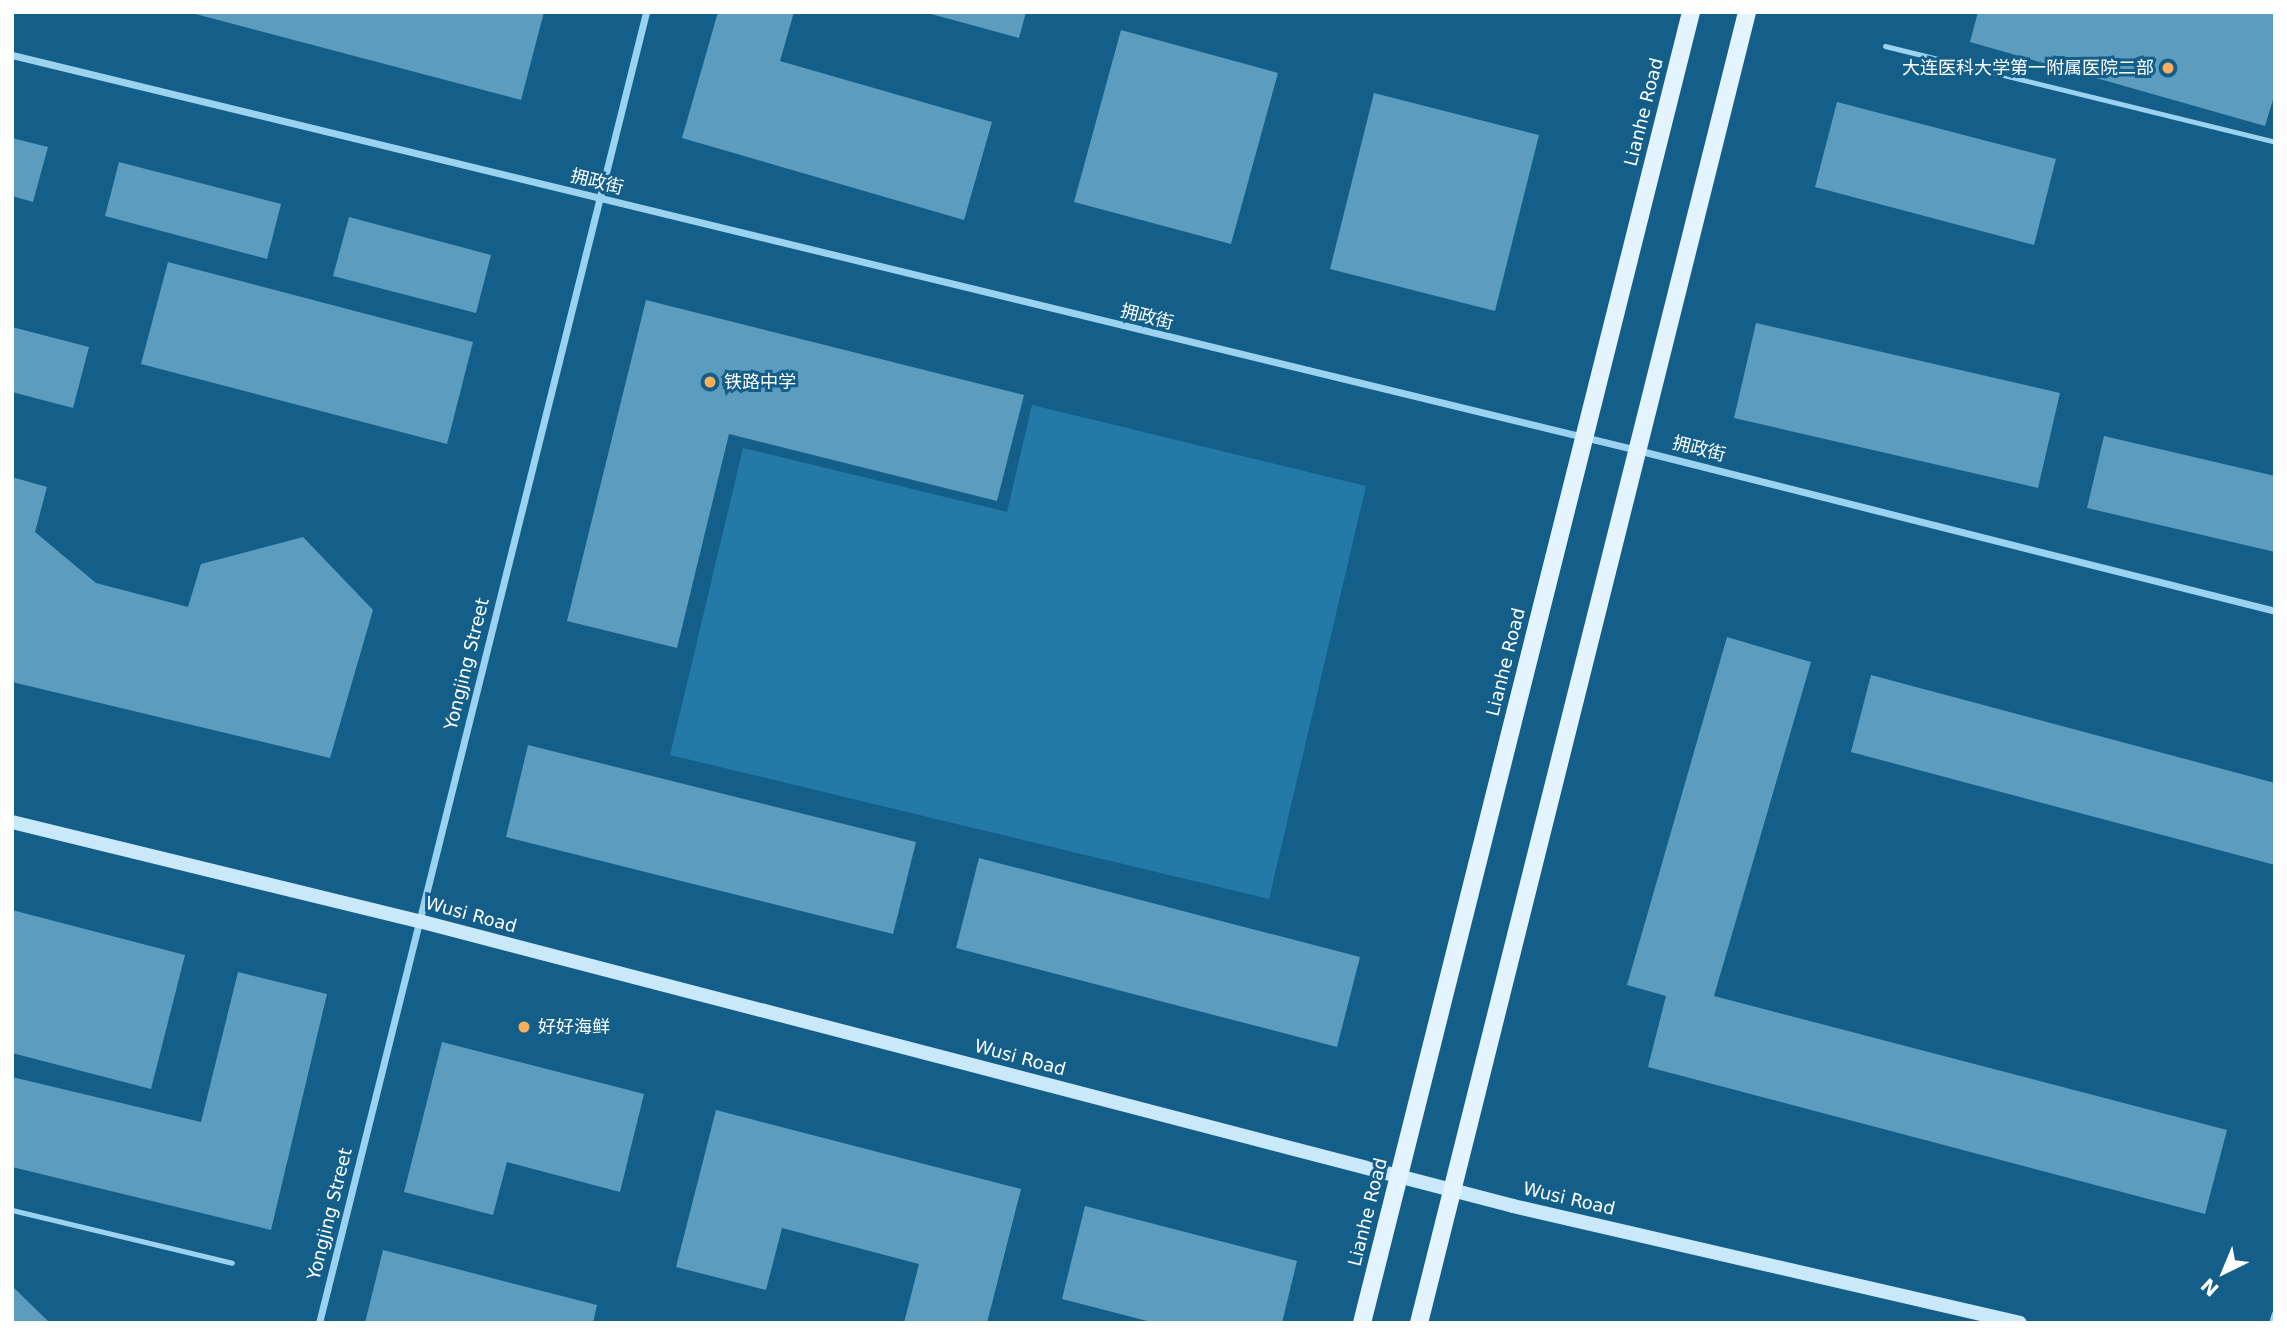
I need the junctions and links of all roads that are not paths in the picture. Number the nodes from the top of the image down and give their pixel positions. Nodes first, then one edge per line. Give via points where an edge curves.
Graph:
1 (646, 12) edge
2 (1691, 12) edge
3 (1747, 12) edge
4 (1885, 46) dead end
5 (12, 55) edge
6 (2275, 142) edge
7 (600, 199) junction
8 (1584, 438) junction
9 (1637, 450) junction
10 (2275, 611) edge
11 (12, 822) edge
12 (419, 921) junction
13 (1398, 1177) junction
14 (1452, 1191) junction
15 (12, 1210) edge
16 (232, 1263) dead end
17 (2275, 1313) edge
18 (319, 1323) edge
19 (1362, 1323) edge
20 (1419, 1323) edge
21 (2020, 1323) edge
22 (2272, 1323) edge

1 - 7 street, Yongjing Street
2 - 8 main road, Lianhe Road
3 - 9 main road
4 - 6 lane
5 - 7 street, 拥政街
7 - 8 street, 拥政街
7 - 12 street, Yongjing Street
8 - 9 street, 拥政街
8 - 13 main road, Lianhe Road
9 - 10 street, 拥政街
9 - 14 main road
11 - 12 main road, Wusi Road
12 - 13 main road, Wusi Road
12 - 18 street, Yongjing Street
13 - 14 main road, Wusi Road
13 - 19 main road, Lianhe Road
14 - 20 main road
14 - 21 main road, Wusi Road
15 - 16 lane
17 - 22 street

